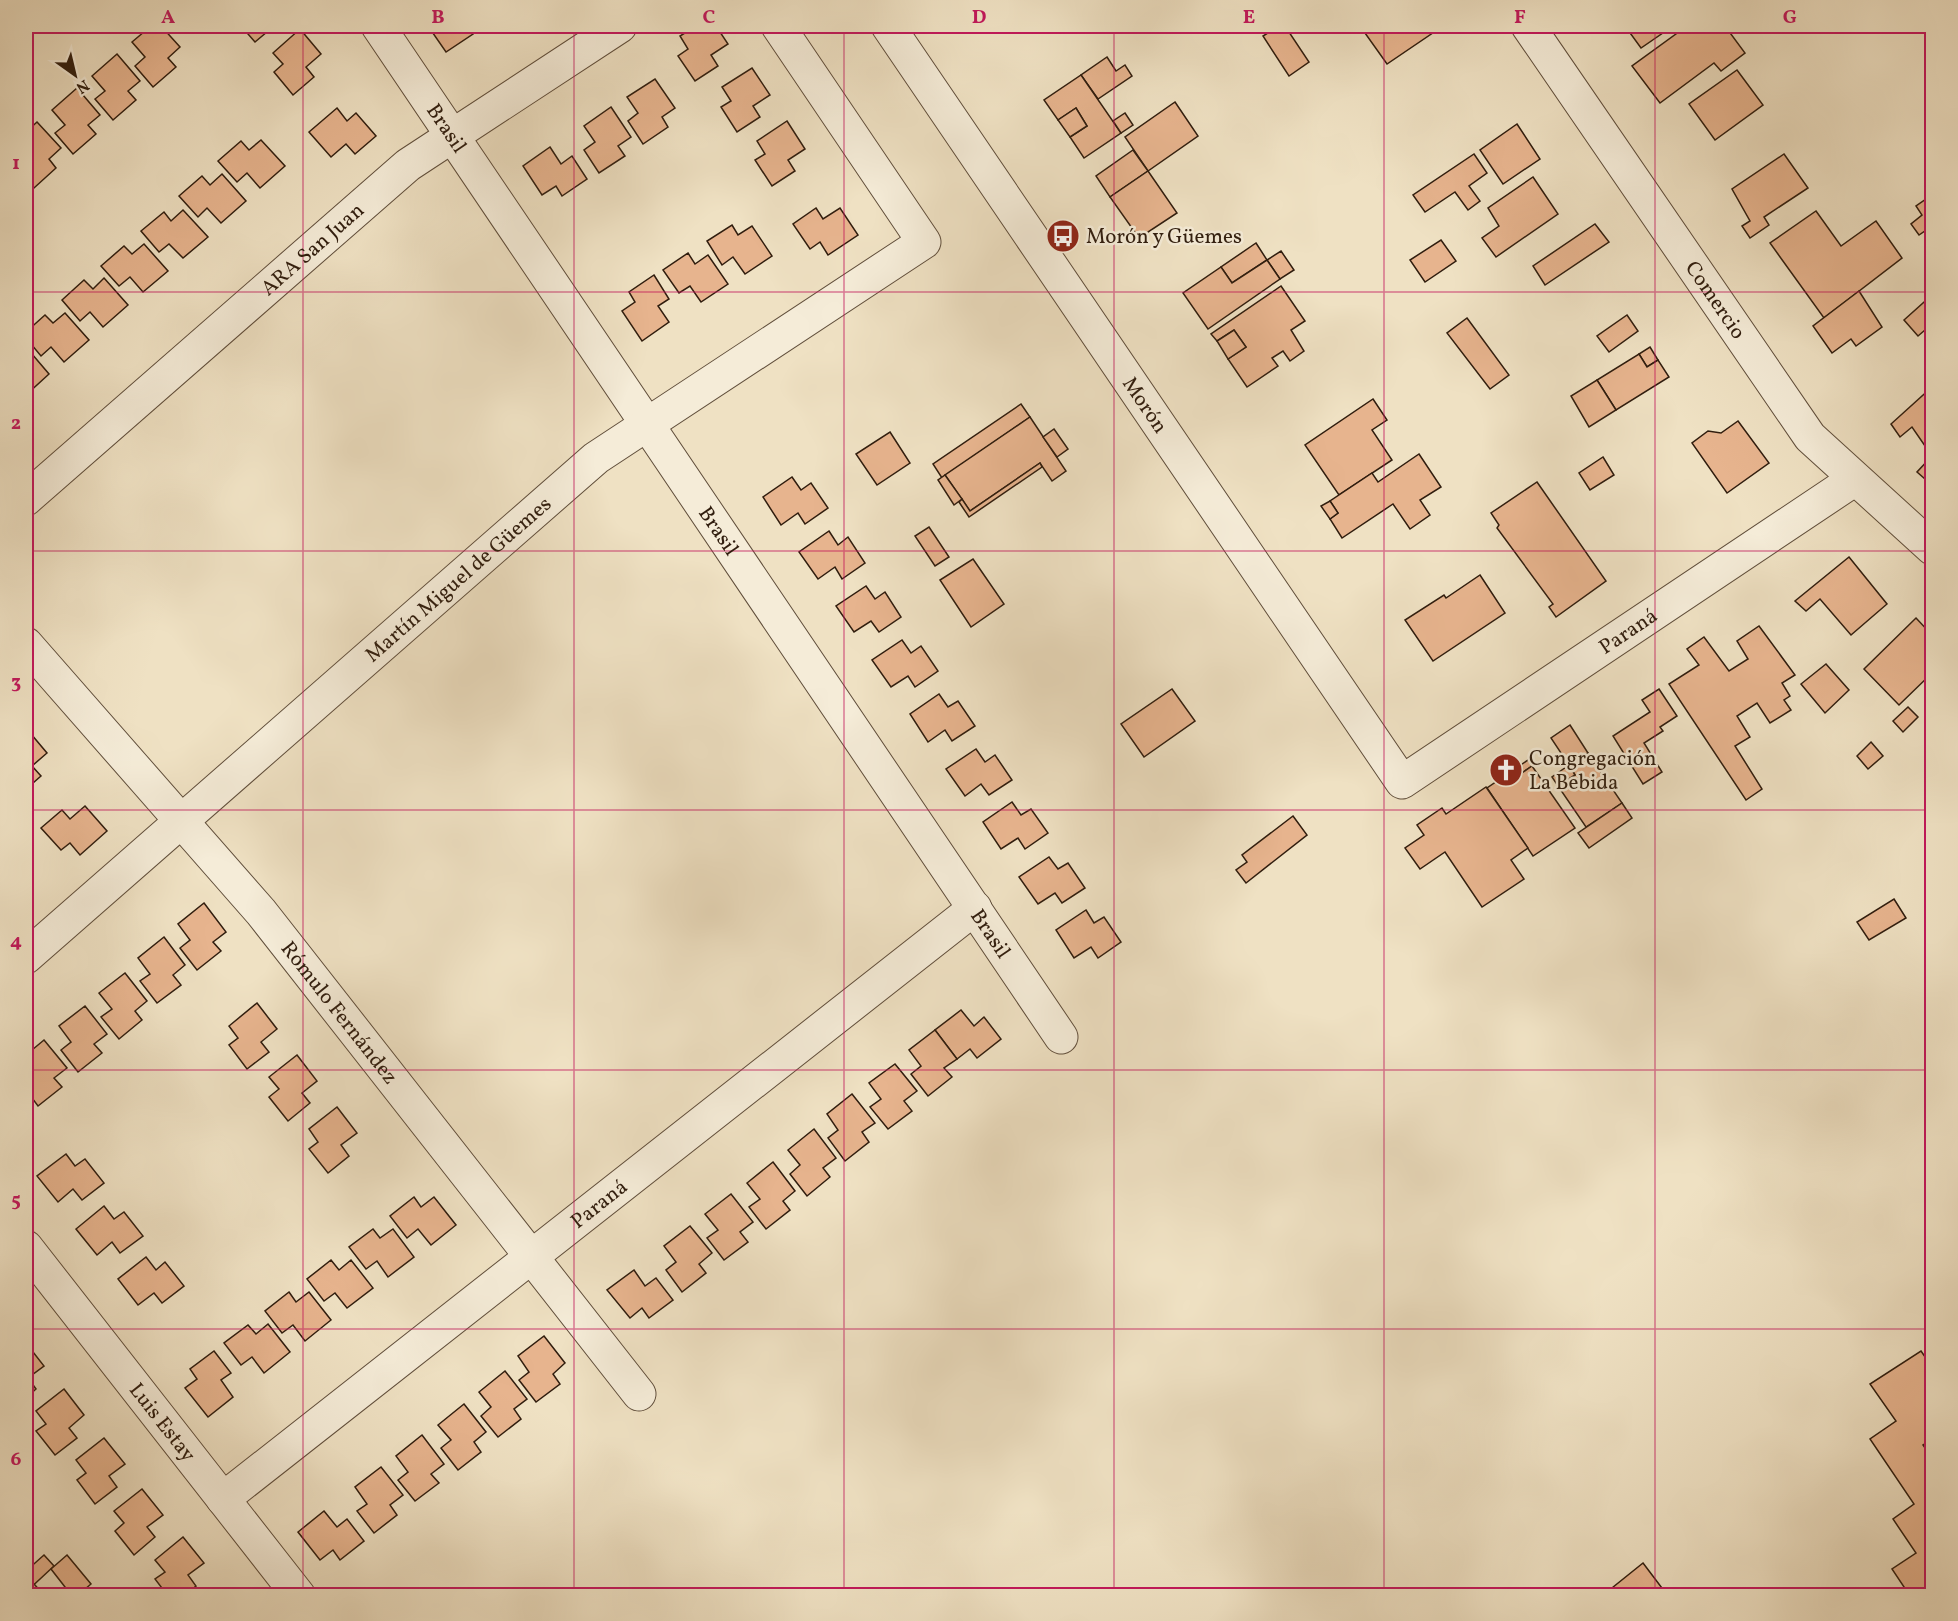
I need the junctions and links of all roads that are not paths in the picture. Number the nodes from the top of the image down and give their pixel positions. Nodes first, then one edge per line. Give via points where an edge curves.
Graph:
1 (378, 26) edge
2 (620, 26) edge
3 (778, 26) edge
4 (888, 26) edge
5 (1528, 26) edge
6 (452, 135) junction
7 (647, 424) junction
8 (1855, 479) junction
9 (26, 499) edge
10 (1932, 548) edge
11 (26, 644) edge
12 (1402, 782) joint
13 (181, 821) junction
14 (975, 908) junction
15 (26, 957) edge
16 (1061, 1037) dead end
17 (26, 1248) edge
18 (531, 1256) junction
19 (639, 1394) dead end
20 (223, 1499) junction
21 (299, 1596) edge

1 - 6 street, Brasil
2 - 6 street, ARA San Juan
3 - 7 street, Martín Miguel de Güemes via 924,242
4 - 12 street, Morón
5 - 8 street, Comercio via 1810,437
6 - 7 street, Brasil
6 - 9 street, ARA San Juan via 408,165
7 - 13 street, Martín Miguel de Güemes via 596,458
7 - 14 street, Brasil
8 - 10 street, Comercio
8 - 12 street, Paraná
11 - 13 street, Rómulo Fernández
13 - 15 street, Martín Miguel de Güemes
13 - 18 street, Rómulo Fernández via 261,912
14 - 16 street, Brasil
14 - 18 street, Paraná
17 - 20 street, Luis Estay
18 - 19 street, Rómulo Fernández
18 - 20 street, Paraná
20 - 21 street, Luis Estay

